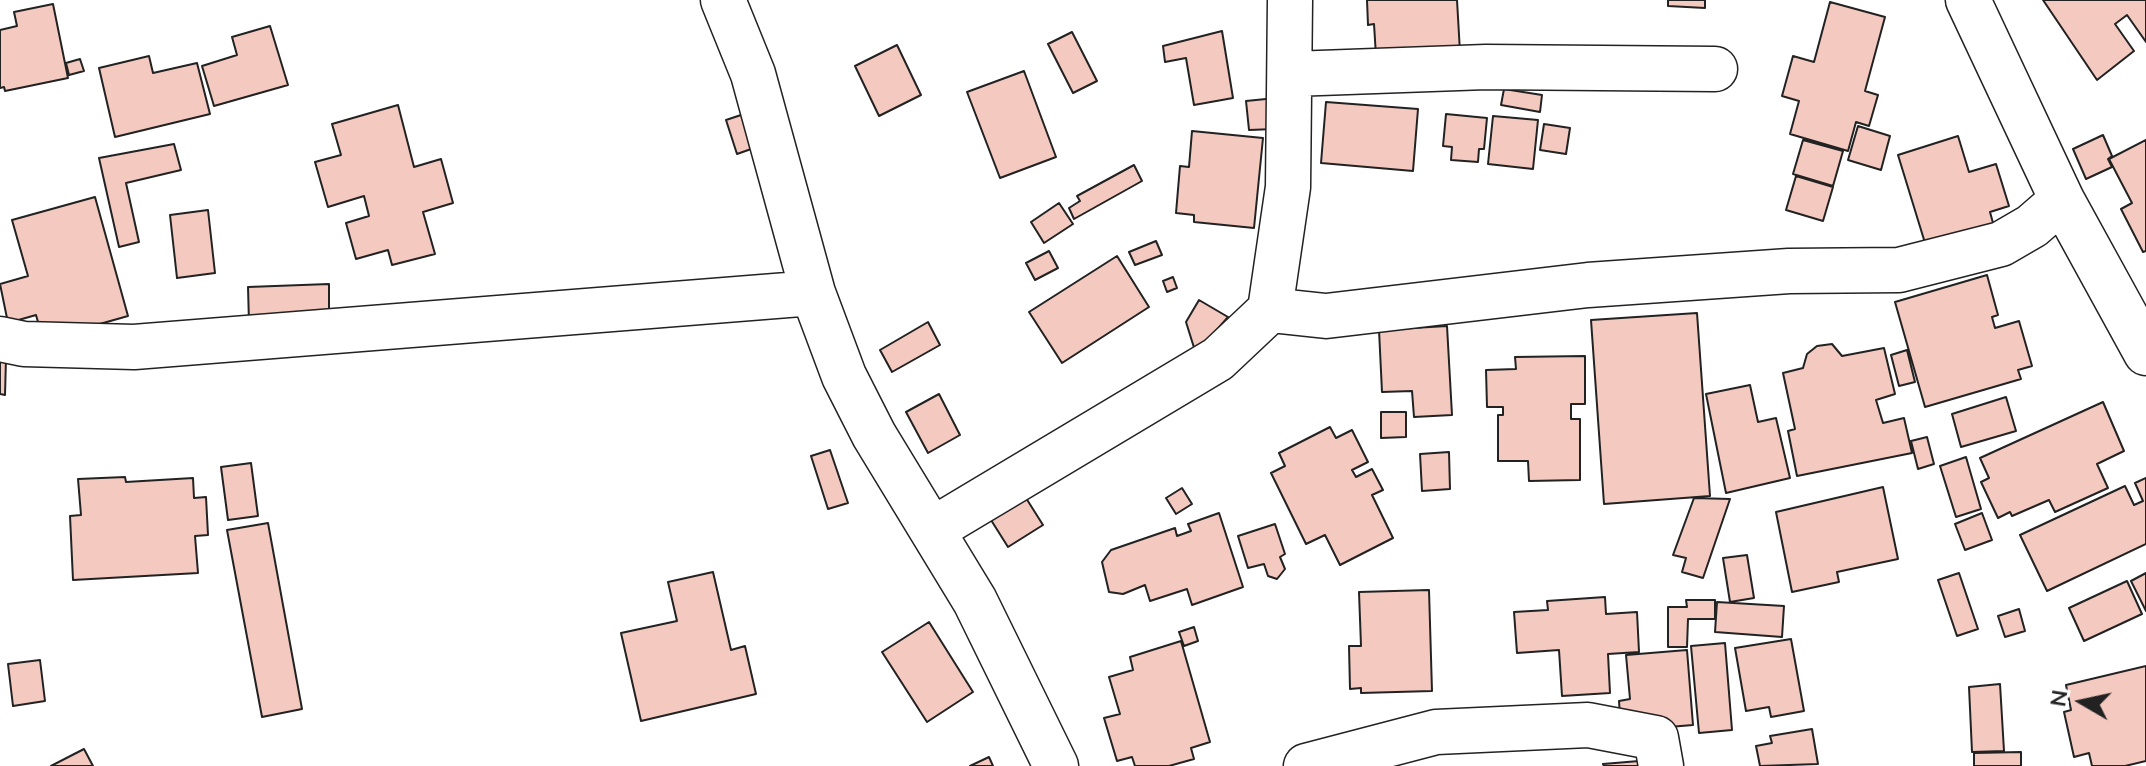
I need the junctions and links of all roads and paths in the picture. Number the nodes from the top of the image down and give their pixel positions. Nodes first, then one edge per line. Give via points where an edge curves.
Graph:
1 (723, 0) edge
2 (1290, 0) edge
3 (1968, 0) edge
4 (1715, 69) dead end
5 (1292, 74) junction
6 (2062, 200) junction
7 (813, 293) junction
8 (1270, 310) junction
9 (0, 339) edge
10 (2145, 347) edge
11 (932, 530) junction
12 (1056, 766) edge
13 (1306, 766) edge
14 (1661, 766) edge

1 - 7 street via 753,74
2 - 5 street
3 - 6 street
4 - 5 street via 1502,66
5 - 8 street via 1288,187
6 - 8 street via 2001,244 1899,270 1789,271 1588,285 1326,316
6 - 10 street
7 - 9 street via 134,347
7 - 11 street via 844,376
8 - 11 street via 1218,359
11 - 12 street via 975,601
13 - 14 street via 1436,732 1588,725 1656,738

